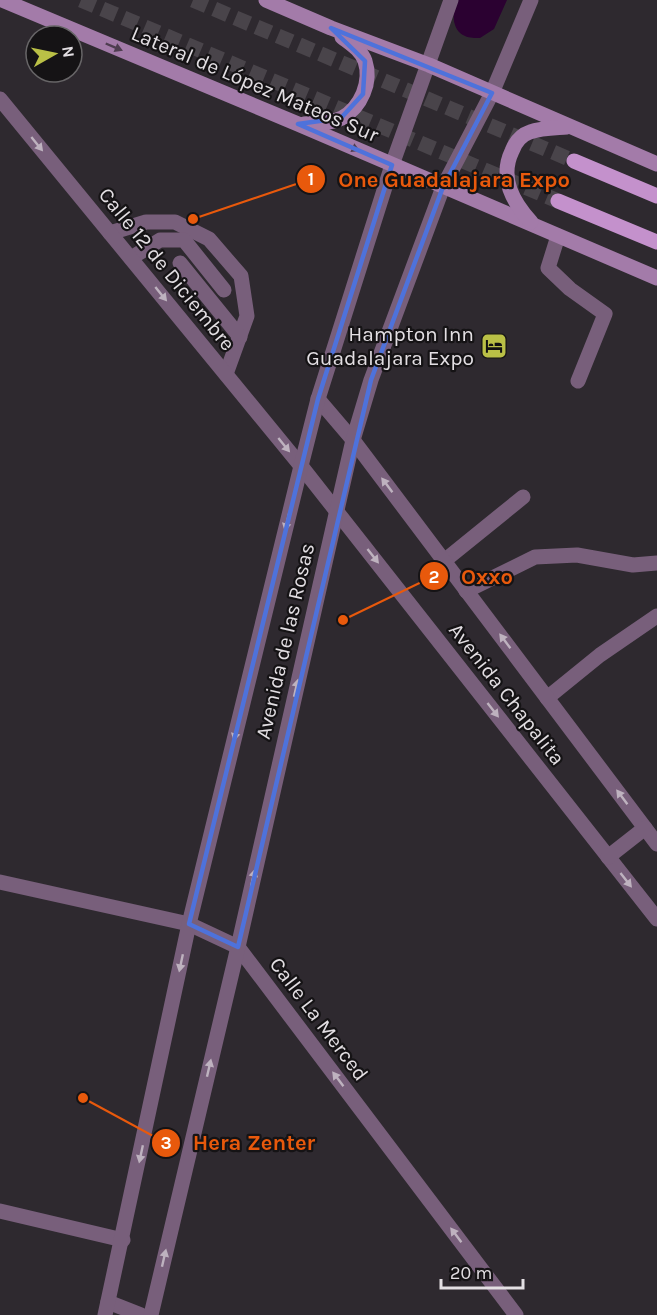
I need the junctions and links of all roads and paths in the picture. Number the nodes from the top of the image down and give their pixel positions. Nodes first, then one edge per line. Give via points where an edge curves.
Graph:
1 (2, 0) edge
2 (266, 0) edge
3 (452, 0) edge
4 (531, 0) edge
5 (332, 28) junction
6 (429, 65) junction
7 (492, 93) junction
8 (0, 99) edge
9 (298, 124) junction
10 (570, 126) junction
11 (574, 161) tunnel mouth
12 (657, 164) edge
13 (392, 165) junction
14 (443, 187) junction
15 (657, 196) edge
16 (558, 201) tunnel mouth
17 (536, 226) junction
18 (110, 233) junction
19 (558, 236) junction
20 (657, 243) edge
21 (131, 258) junction
22 (180, 263) dead end
23 (657, 278) edge
24 (224, 290) dead end
25 (240, 337) junction
26 (226, 374) junction
27 (578, 381) dead end
28 (318, 399) junction
29 (353, 440) junction
30 (301, 465) junction
31 (523, 497) dead end
32 (337, 510) junction
33 (444, 561) junction
34 (657, 563) edge
35 (466, 591) junction
36 (657, 616) edge
37 (547, 698) junction
38 (645, 828) junction
39 (657, 844) edge
40 (608, 857) junction
41 (0, 882) edge
42 (657, 919) edge
43 (189, 924) junction
44 (238, 947) junction
45 (0, 1211) edge
46 (123, 1240) junction
47 (107, 1309) edge
48 (141, 1315) edge
49 (151, 1315) edge
50 (516, 1315) edge

1 -> 9 main road, Lateral de López Mateos Sur
2 - 5 main road
3 - 6 street, Avenida de las Rosas
4 - 7 street, Avenida de las Rosas
5 - 6 main road
5 - 9 main road via 365,61 367,78 363,94 341,118
6 - 7 main road
6 - 13 street, Avenida de las Rosas
7 - 10 main road
7 - 14 street, Avenida de las Rosas
8 -> 18 street, Calle 12 de Diciembre
9 -> 13 main road, Lateral de López Mateos Sur
10 - 12 main road
10 - 17 main road via 529,132 516,142 508,159 509,189 519,209
11 - 15 main road
13 - 14 main road, Lateral de López Mateos Sur
13 - 28 street, Avenida de las Rosas
14 - 17 main road, Lateral de López Mateos Sur
14 - 29 street, Avenida de las Rosas via 370,380
16 - 20 main road
17 - 19 main road, Lateral de López Mateos Sur
18 - 21 street, Calle 12 de Diciembre
18 - 25 street via 146,222 175,222 209,238 241,276 247,316
19 - 23 main road, Lateral de López Mateos Sur
19 - 27 street via 548,268 605,314
21 - 24 street via 160,240 184,240
21 -> 26 street, Calle 12 de Diciembre
22 - 25 street
25 - 26 street
26 -> 30 street, Calle 12 de Diciembre
28 - 29 street, Avenida Chapalita
28 - 30 street, Avenida de las Rosas
29 - 32 street, Avenida de las Rosas
33 -> 29 street, Avenida Chapalita
30 - 32 street, Avenida Chapalita
30 -> 43 street, Avenida de las Rosas
31 - 33 street
32 -> 40 street, Avenida Chapalita
44 -> 32 street, Avenida de las Rosas
33 - 35 street, Avenida Chapalita
34 - 35 street via 633,565 577,555 535,557
37 -> 35 street, Avenida Chapalita
36 - 37 street
38 -> 37 street, Avenida Chapalita
38 - 39 street, Avenida Chapalita
38 - 40 street
40 -> 42 street, Avenida Chapalita
41 - 43 street, Calle La Merced
43 - 44 street, Calle La Merced
43 -> 46 street, Avenida de las Rosas
49 -> 44 street, Avenida de las Rosas
50 -> 44 street, Calle La Merced
45 - 46 street
46 - 47 street, Avenida de las Rosas
47 - 48 street

